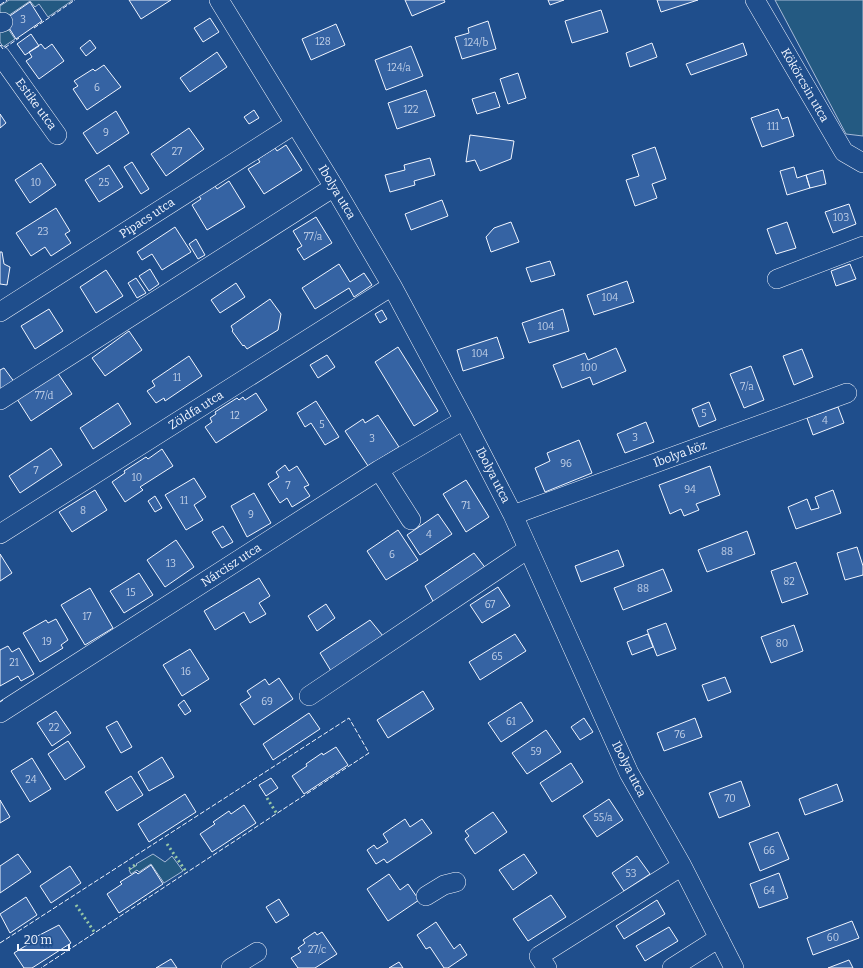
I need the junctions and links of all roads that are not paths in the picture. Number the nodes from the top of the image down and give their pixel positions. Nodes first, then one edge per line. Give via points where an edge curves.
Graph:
1 (219, 0) edge
2 (755, 0) edge
3 (0, 55) edge
4 (295, 124) junction
5 (57, 135) dead end
6 (863, 163) edge
7 (334, 187) junction
8 (863, 246) edge
9 (777, 279) dead end
10 (392, 286) junction
11 (0, 312) edge
12 (847, 393) dead end
13 (0, 400) edge
14 (464, 420) junction
15 (379, 470) junction
16 (513, 515) junction
17 (411, 520) dead end
18 (0, 534) edge
19 (528, 550) junction
20 (309, 696) dead end
21 (0, 713) edge
22 (682, 866) junction
23 (456, 882) dead end
24 (426, 896) dead end
25 (719, 938) junction
26 (257, 952) dead end
27 (231, 968) edge
28 (548, 968) edge
29 (672, 968) edge
30 (734, 968) edge

1 - 4 street, Ibolya utca
2 - 6 street, Kökörcsin utca via 844,152
3 - 5 street, Estike utca
4 - 7 street, Ibolya utca
4 - 11 street, Pipacs utca
7 - 10 street, Ibolya utca
7 - 13 street
8 - 9 street
10 - 14 street, Ibolya utca
10 - 18 street, Zöldfa utca
12 - 16 street, Ibolya köz
14 - 15 street, Nárcisz utca
14 - 16 street, Ibolya utca
15 - 17 street
15 - 21 street, Nárcisz utca
16 - 19 street, Ibolya utca
19 - 20 street
19 - 22 street, Ibolya utca via 629,773
22 - 25 street, Ibolya utca
22 - 28 street via 540,956
23 - 24 street via 444,885
25 - 29 street
25 - 30 street, Ibolya utca
26 - 27 street

